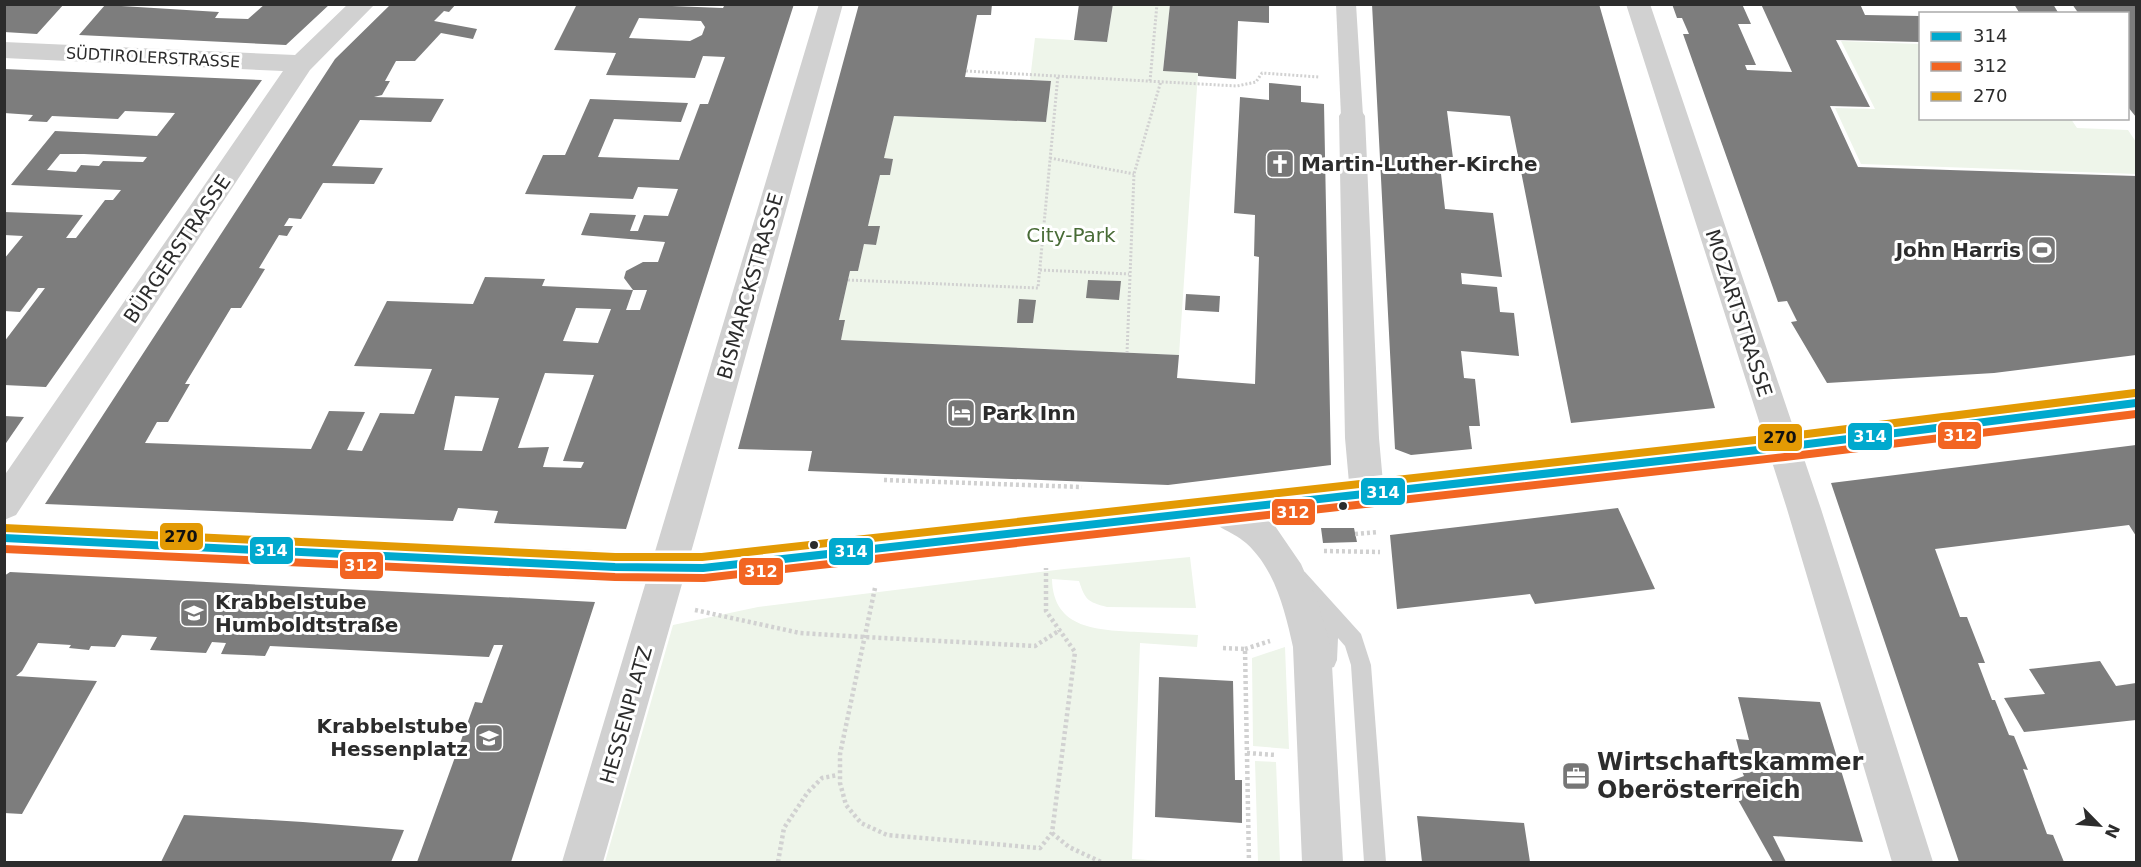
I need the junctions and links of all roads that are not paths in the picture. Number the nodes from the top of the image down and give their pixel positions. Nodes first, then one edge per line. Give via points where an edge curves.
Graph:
1 (363, 4) edge
2 (831, 4) edge
3 (1346, 4) edge
4 (1638, 4) edge
5 (4, 50) edge
6 (301, 64) junction
7 (1352, 116) joint
8 (2136, 403) edge
9 (1784, 447) junction
10 (1367, 494) junction
11 (4, 505) edge
12 (1220, 510) junction
13 (4, 538) edge
14 (1276, 555) junction
15 (669, 567) junction
16 (1329, 610) junction
17 (582, 862) edge
18 (1323, 862) edge
19 (1338, 862) edge
20 (1375, 862) edge
21 (1913, 862) edge

1 - 6 street, BÜRGERSTRASSE
2 - 15 street, BISMARCKSTRASSE
3 - 7 street
4 - 9 street, MOZARTSTRASSE
5 - 6 street, SÜDTIROLERSTRASSE
6 - 11 street, BÜRGERSTRASSE
7 - 10 street
8 - 9 main road
9 - 10 main road
9 - 21 street, MOZARTSTRASSE
10 - 12 main road
12 - 14 street via 1262,536
12 - 15 main road via 703,568
13 - 15 main road
14 - 16 lane
14 - 18 street via 1297,594 1312,647
15 - 17 street, HESSENPLATZ
16 - 19 lane via 1327,663
16 - 20 lane via 1354,641 1361,665

